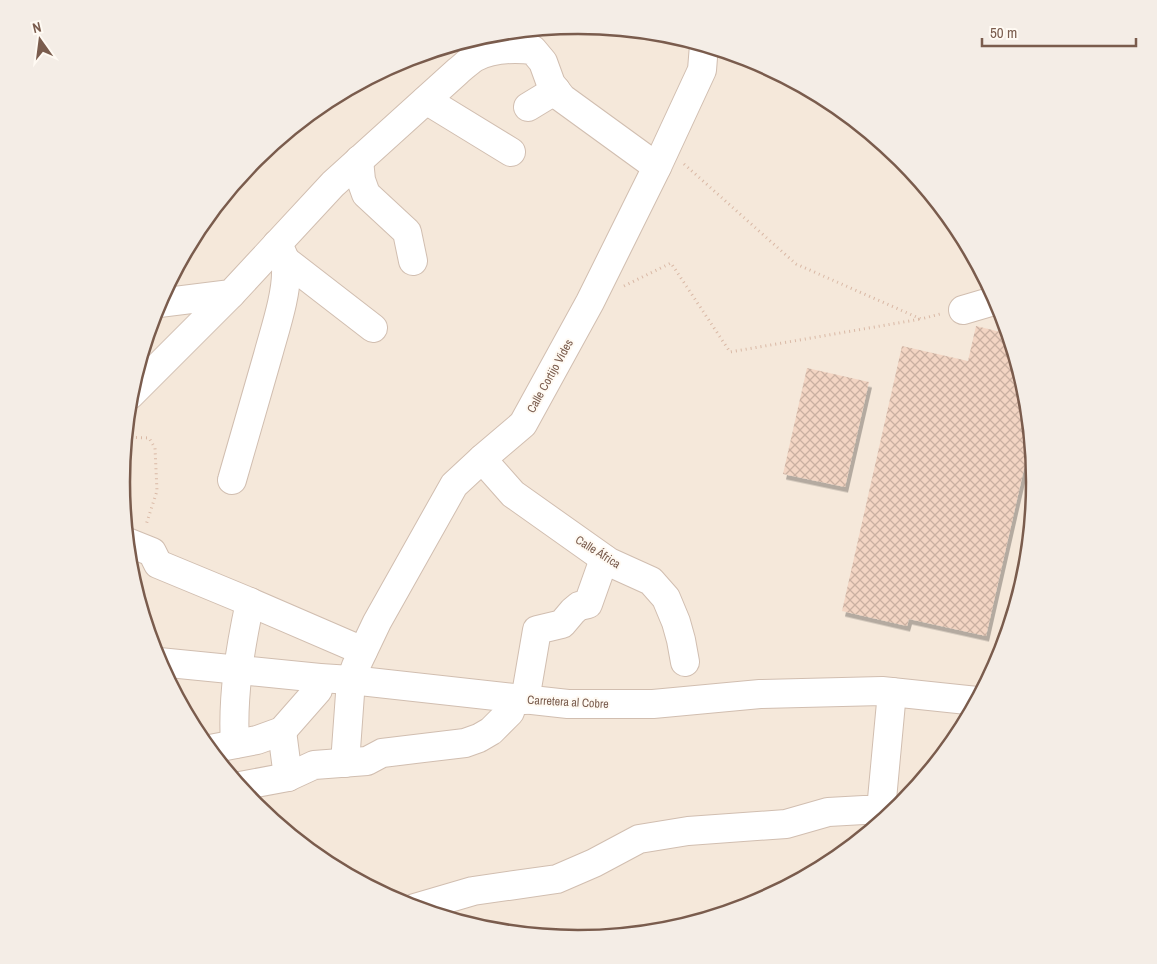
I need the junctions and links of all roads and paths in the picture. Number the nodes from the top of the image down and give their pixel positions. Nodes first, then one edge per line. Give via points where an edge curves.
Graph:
1 (536, 39) edge
2 (703, 52) edge
3 (556, 90) junction
4 (426, 100) junction
5 (528, 107) dead end
6 (511, 152) dead end
7 (661, 157) junction
8 (359, 160) junction
9 (281, 252) junction
10 (413, 262) dead end
11 (622, 287) dead end
12 (231, 294) junction
13 (989, 302) edge
14 (167, 303) edge
15 (165, 307) edge
16 (963, 310) joint
17 (921, 319) junction
18 (373, 328) dead end
19 (184, 341) junction
20 (142, 383) edge
21 (133, 437) edge
22 (482, 459) junction
23 (232, 480) dead end
24 (134, 542) edge
25 (135, 545) edge
26 (604, 559) junction
27 (250, 602) junction
28 (363, 651) junction
29 (685, 662) dead end
30 (168, 663) edge
31 (238, 669) junction
32 (320, 678) junction
33 (351, 680) junction
34 (892, 692) junction
35 (520, 699) junction
36 (970, 700) edge
37 (282, 731) junction
38 (222, 747) edge
39 (345, 763) junction
40 (288, 776) junction
41 (247, 784) edge
42 (888, 806) edge
43 (883, 810) edge
44 (429, 904) edge

1 - 3 street
1 - 4 street via 474,58
2 - 7 street, Calle Cortijo Vides via 702,70
3 - 5 street
3 - 7 street via 562,98
4 - 6 street
4 - 8 street
7 - 17 path via 796,264
7 - 22 street, Calle Cortijo Vides via 590,302 523,424
8 - 9 street via 333,184
8 - 10 street via 366,194 407,232
9 - 12 street
9 - 18 street
9 - 23 street via 286,268 285,289
11 - 17 path via 671,264 730,352
12 - 14 street
12 - 19 street
13 - 16 street
15 - 19 street via 180,320
16 - 17 path
19 - 20 street
21 - 24 path via 148,438 156,448 157,491
22 - 26 street, Calle África via 513,494
22 - 28 street, Calle Cortijo Vides via 454,485
25 - 27 street via 152,552 158,564
26 - 29 street, Calle África via 651,581 666,598 676,622
26 - 35 street via 588,604 579,606 562,624 538,630
27 - 28 street
27 - 31 street
28 - 33 street, Calle Cortijo Vides
30 - 31 street, Carretera al Cobre
31 - 32 street, Carretera al Cobre
31 - 38 street via 234,724
32 - 33 street, Carretera al Cobre
32 - 37 street via 318,690
33 - 35 street, Carretera al Cobre
33 - 39 street, Calle Cortijo Vides
34 - 35 street, Carretera al Cobre via 760,694 653,704 568,704
34 - 36 street, Carretera al Cobre
34 - 42 street
35 - 39 street via 510,712 479,738 382,753 367,761
37 - 38 street
37 - 40 street
39 - 40 street via 314,766
40 - 41 street
43 - 44 street via 828,812 786,824 688,831 639,839 557,879 473,891

